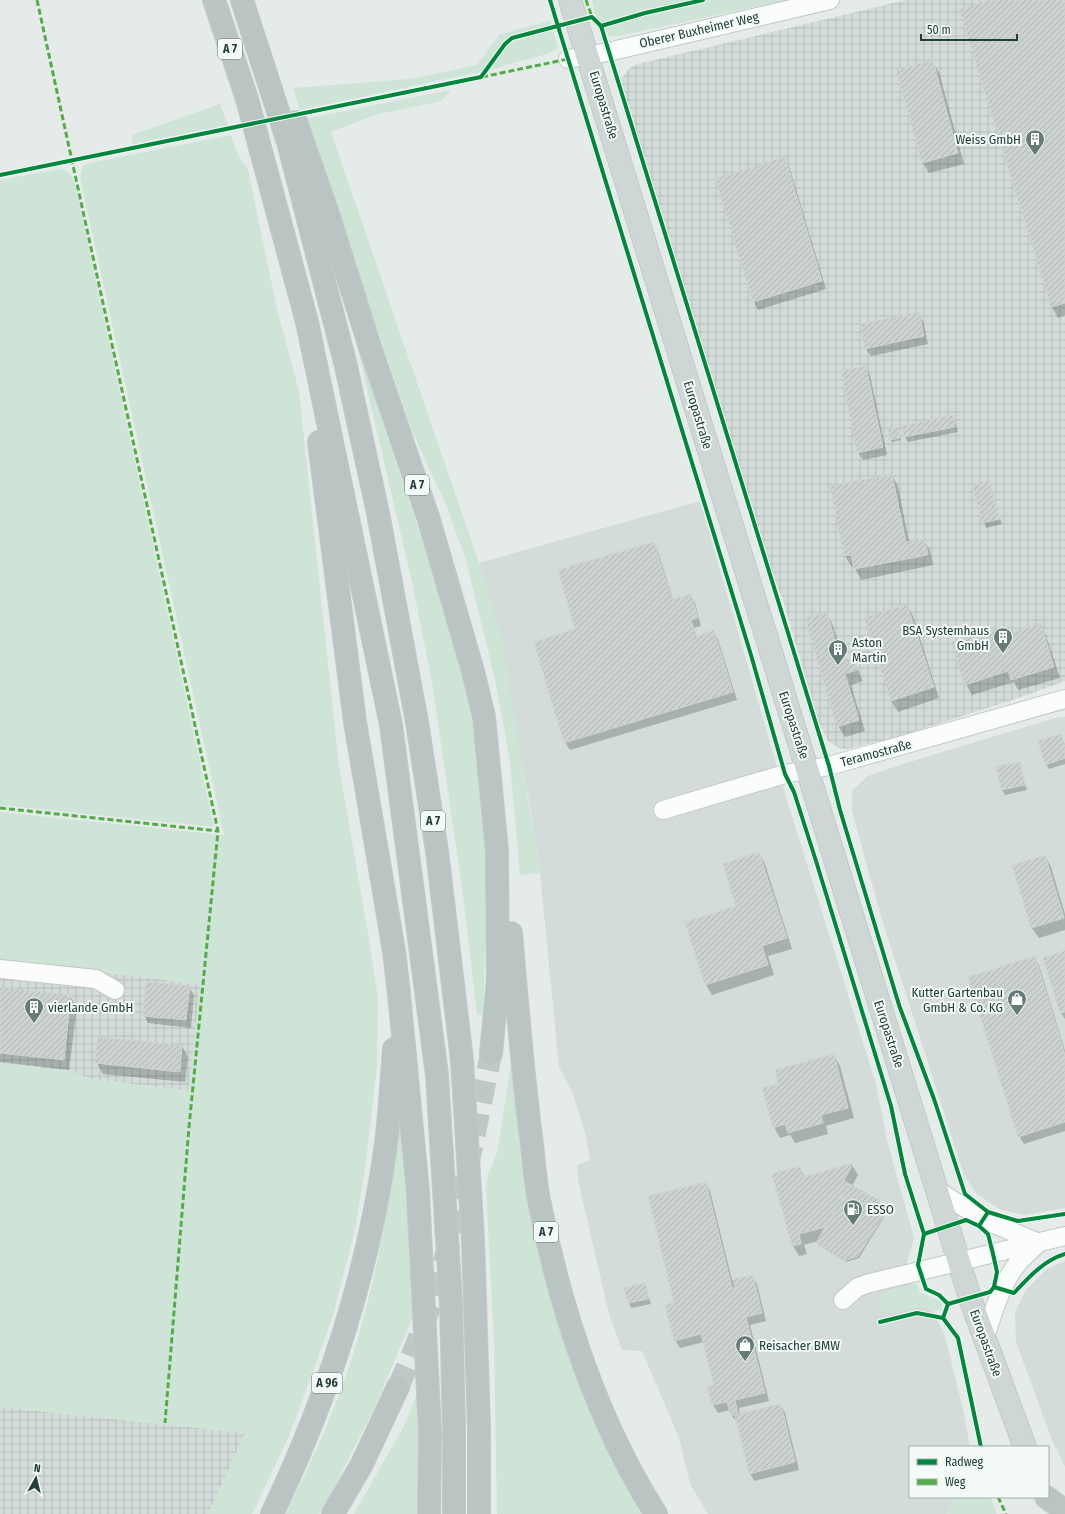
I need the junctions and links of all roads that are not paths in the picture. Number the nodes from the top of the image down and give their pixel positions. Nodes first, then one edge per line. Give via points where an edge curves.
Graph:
1 (214, 0) edge
2 (242, 0) edge
3 (570, 0) edge
4 (830, 0) edge
5 (578, 57) junction
6 (295, 141) junction
7 (307, 322) junction
8 (1065, 699) edge
9 (808, 770) junction
10 (663, 810) dead end
11 (497, 851) junction
12 (0, 968) edge
13 (115, 990) dead end
14 (399, 994) junction
15 (491, 1054) tunnel mouth
16 (937, 1190) junction
17 (1065, 1236) edge
18 (1039, 1243) junction
19 (959, 1261) junction
20 (843, 1300) dead end
21 (984, 1340) junction
22 (398, 1387) tunnel mouth
23 (1025, 1446) edge
24 (1047, 1498) edge
25 (1047, 1498) edge
26 (1065, 1511) edge
27 (272, 1514) edge
28 (333, 1514) edge
29 (429, 1514) edge
30 (454, 1514) edge
31 (479, 1514) edge
32 (656, 1514) edge
33 (1055, 1514) edge

1 - 7 highway, A 7 via 247,99
2 - 6 highway, A 7 via 280,94
3 - 5 main road, Europastraße
4 - 5 street, Oberer Buxheimer Weg
5 - 9 main road, Europastraße
6 - 11 highway, A 7 via 370,347 429,520 473,671 484,717
6 - 31 highway, A 7 via 376,505 417,722 437,851 462,1060 473,1240
7 - 14 highway via 314,406 355,722 393,944
7 - 30 highway, A 7 via 391,725 437,1075 451,1304
8 - 9 street, Teramostraße
9 - 10 street, Teramostraße via 785,774
9 - 16 main road, Europastraße
11 - 15 highway, A 7 via 498,979
11 - 32 highway, A 7 via 510,930 523,1072 540,1205 566,1313 602,1411 638,1486
12 - 13 street via 96,979
14 - 27 highway, A 96 via 385,1151 367,1247 339,1353 310,1430
14 - 29 highway via 418,1192 430,1432
16 - 18 street via 982,1219
16 - 19 main road, Europastraße
17 - 18 street
18 - 19 street
18 - 21 street via 1018,1262 1008,1277
19 - 20 street via 864,1285 850,1292
19 - 21 main road, Europastraße
21 - 23 main road, Europastraße
22 - 28 highway via 362,1464
24 - 26 highway
25 - 33 main road

